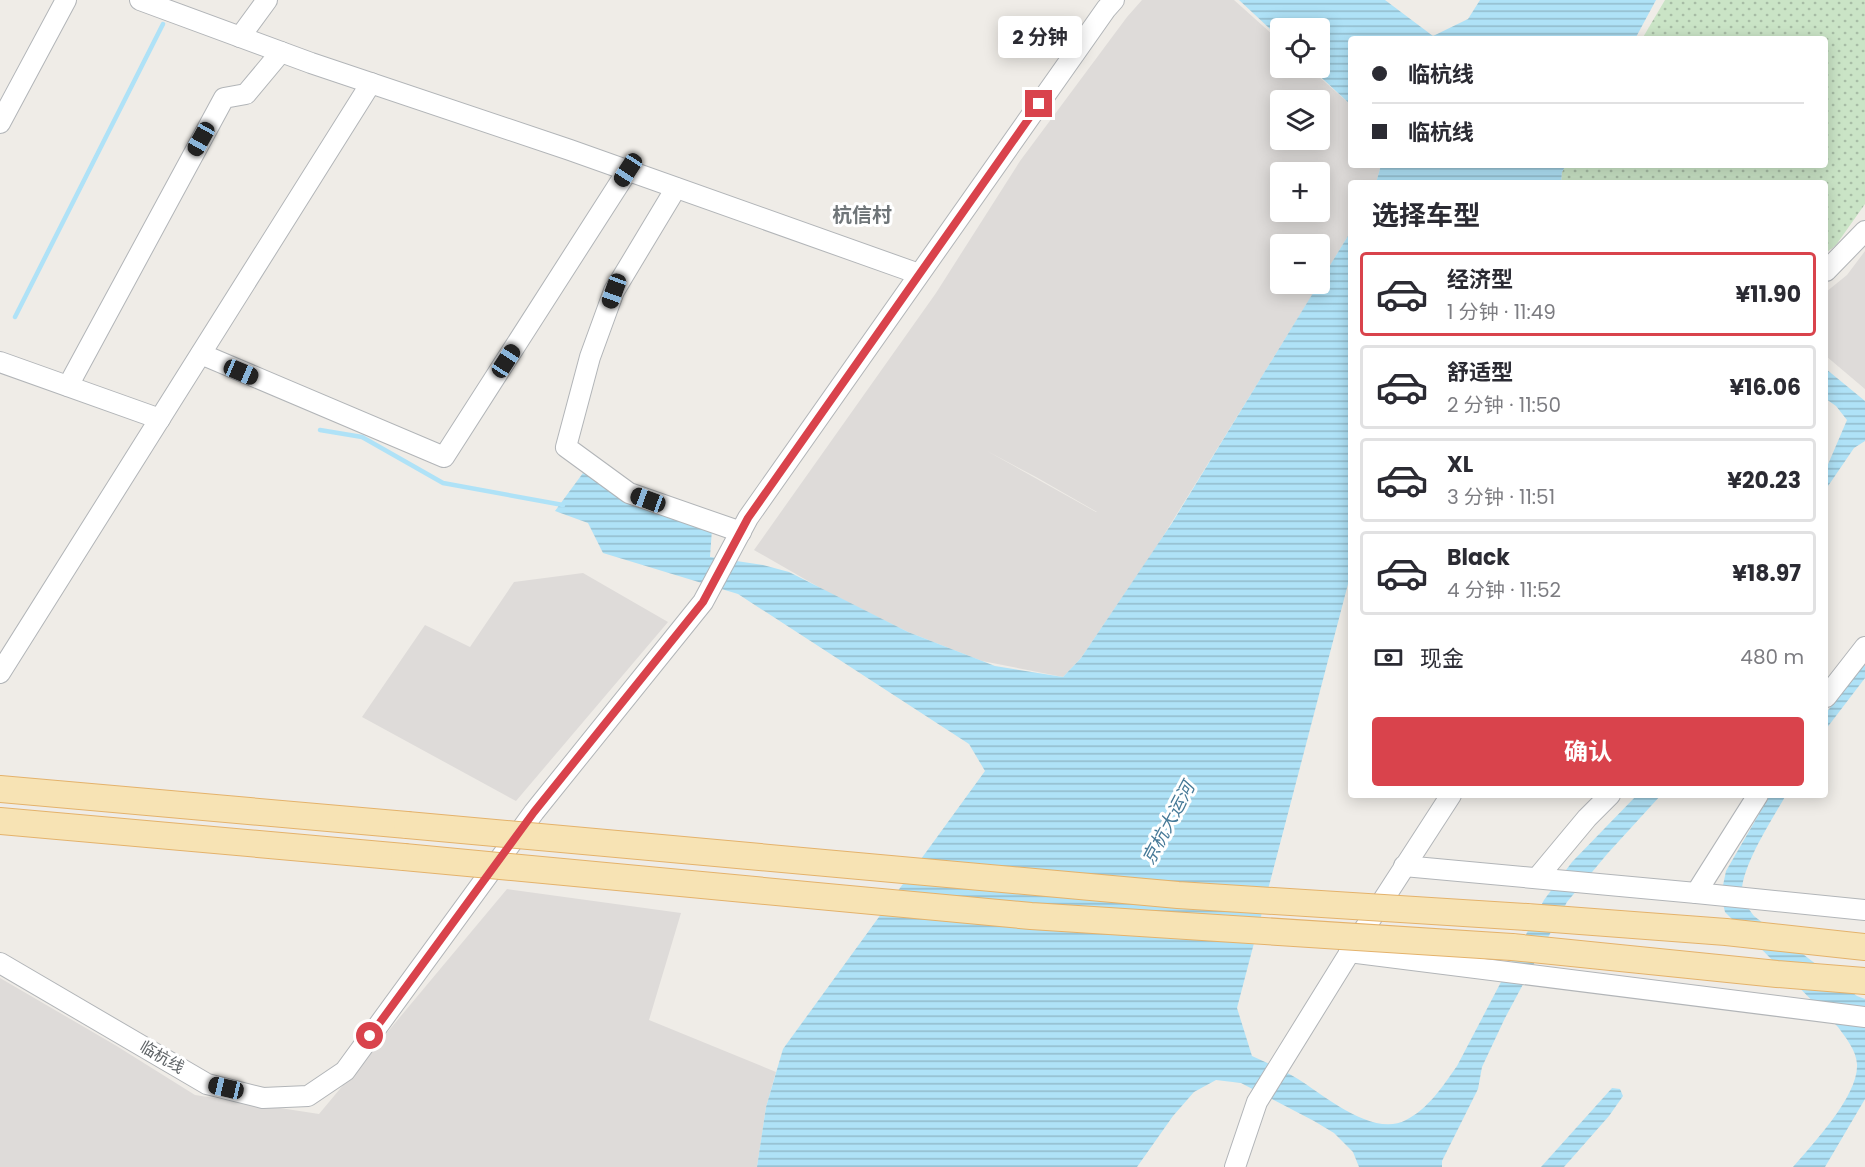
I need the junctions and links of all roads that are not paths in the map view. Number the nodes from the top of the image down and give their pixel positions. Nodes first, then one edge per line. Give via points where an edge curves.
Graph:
1 (66, 0) edge
2 (267, 0) edge
3 (149, 2) edge
4 (1105, 3) edge
5 (240, 37) junction
6 (281, 52) junction
7 (371, 83) junction
8 (0, 123) edge
9 (628, 170) junction
10 (676, 188) junction
11 (1865, 231) edge
12 (1828, 269) edge
13 (920, 274) junction
14 (201, 354) junction
15 (0, 363) edge
16 (68, 386) junction
17 (160, 419) junction
18 (741, 532) junction
19 (1865, 647) edge
20 (0, 673) edge
21 (1828, 694) edge
22 (0, 789) edge
23 (1449, 798) edge
24 (1608, 798) edge
25 (1756, 798) edge
26 (0, 821) edge
27 (1404, 866) junction
28 (1546, 879) junction
29 (1696, 893) junction
30 (1865, 910) edge
31 (1865, 947) edge
32 (1349, 952) junction
33 (0, 963) edge
34 (1865, 981) edge
35 (1865, 1017) edge
36 (1235, 1167) edge

1 - 8 street
2 - 5 street
3 - 5 street
4 - 13 street, 临杭线
5 - 6 street
6 - 7 street
6 - 16 street via 246,94 224,98
7 - 9 street
7 - 14 street
9 - 10 street
9 - 14 street via 444,457
10 - 13 street
10 - 18 street via 614,291 590,357 566,447 629,493
11 - 12 street
13 - 18 street, 临杭线
14 - 17 street
15 - 16 street
16 - 17 street
17 - 20 street
18 - 33 street, 临杭线 via 703,602 534,812 345,1071 308,1096 263,1098 207,1084
19 - 21 street
22 - 31 main road, bridge via 1178,895 1726,932
23 - 27 street
24 - 28 street via 1587,818
25 - 29 street
26 - 34 main road, bridge via 1031,916 1512,947
27 - 28 street
27 - 32 street
28 - 29 street
29 - 30 street
32 - 35 street
32 - 36 street via 1257,1102

